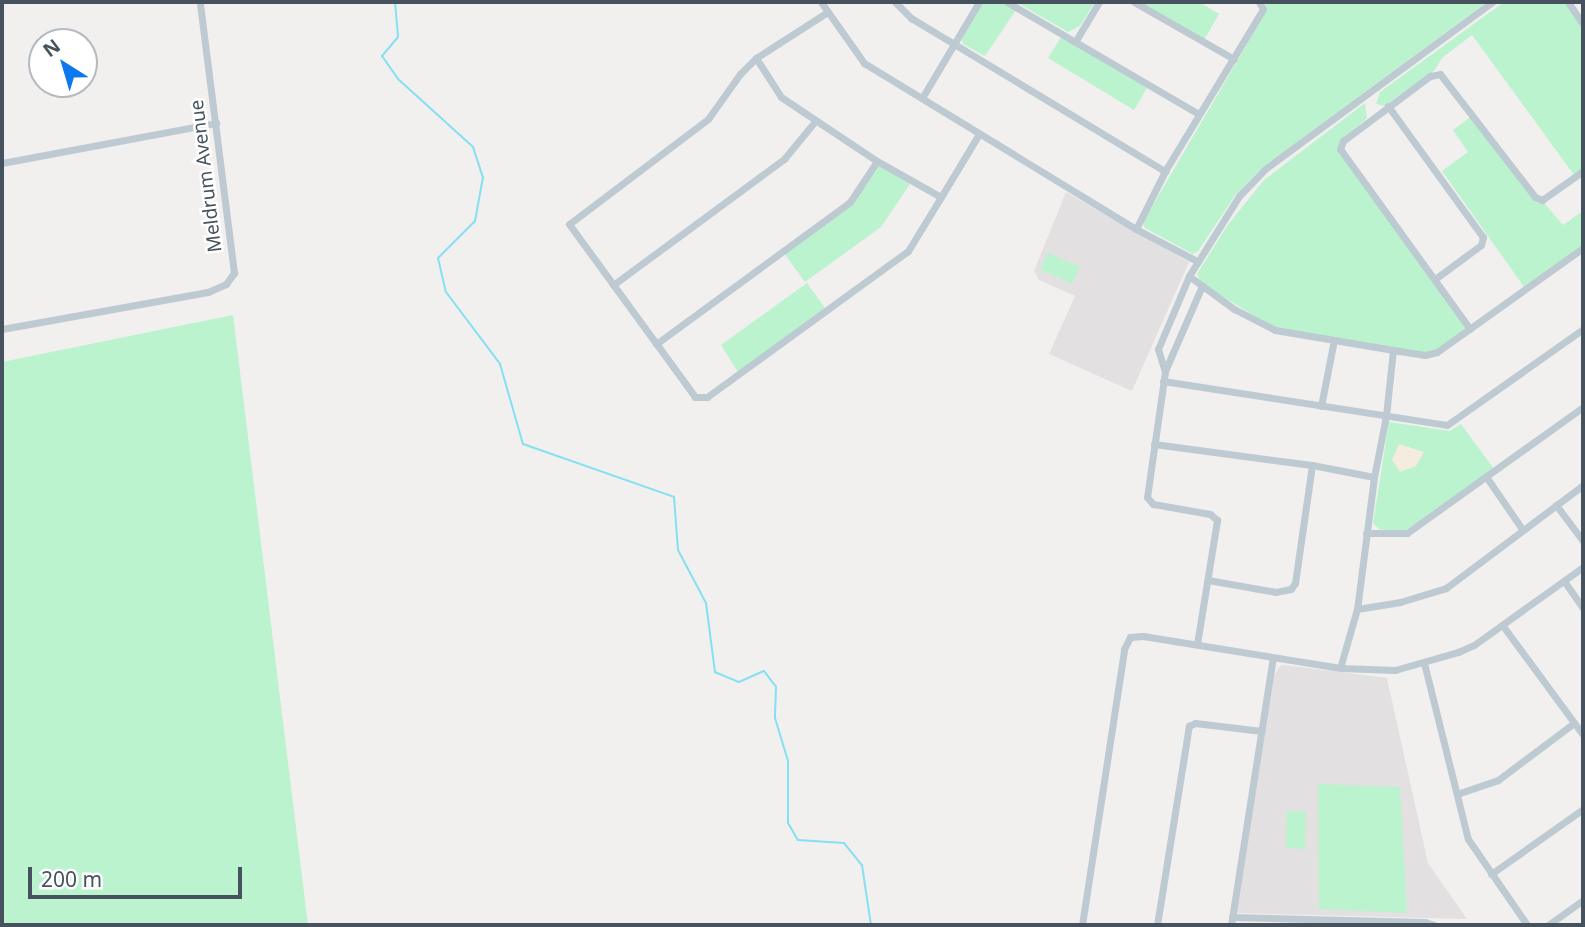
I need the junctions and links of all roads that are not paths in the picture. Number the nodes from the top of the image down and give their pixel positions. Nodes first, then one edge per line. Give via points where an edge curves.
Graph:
1 (200, 2) edge
2 (821, 2) edge
3 (895, 2) edge
4 (979, 2) edge
5 (1007, 2) edge
6 (1099, 2) edge
7 (1134, 2) edge
8 (1259, 2) edge
9 (1492, 2) edge
10 (1568, 2) edge
11 (826, 13) junction
12 (1583, 23) edge
13 (1075, 42) junction
14 (956, 45) junction
15 (756, 58) junction
16 (1234, 59) junction
17 (922, 98) junction
18 (1388, 106) junction
19 (1199, 114) junction
20 (816, 120) junction
21 (216, 123) junction
22 (979, 134) junction
23 (877, 161) junction
24 (2, 163) edge
25 (1165, 171) junction
26 (1583, 171) edge
27 (941, 197) junction
28 (1136, 229) junction
29 (1583, 248) edge
30 (1197, 261) junction
31 (1189, 276) junction
32 (1435, 279) junction
33 (613, 285) junction
34 (1202, 286) junction
35 (2, 329) edge
36 (1470, 329) junction
37 (1583, 329) edge
38 (1334, 340) junction
39 (656, 344) junction
40 (1393, 350) junction
41 (1165, 372) junction
42 (1163, 381) junction
43 (1321, 406) junction
44 (1583, 407) edge
45 (1386, 416) junction
46 (1154, 444) junction
47 (1312, 465) junction
48 (1374, 477) junction
49 (1487, 478) junction
50 (1583, 485) edge
51 (1556, 505) junction
52 (1522, 529) junction
53 (1366, 533) junction
54 (1583, 541) edge
55 (1583, 567) edge
56 (1208, 580) junction
57 (1564, 581) junction
58 (1583, 608) edge
59 (1357, 609) junction
60 (1503, 626) junction
61 (1197, 644) junction
62 (1273, 658) junction
63 (1424, 663) junction
64 (1340, 668) junction
65 (1574, 723) junction
66 (1262, 732) junction
67 (1583, 734) edge
68 (1457, 794) junction
69 (1583, 809) edge
70 (1491, 874) junction
71 (1583, 900) edge
72 (1231, 921) edge
73 (1308, 923) edge
74 (1382, 924) edge
75 (1082, 925) edge
76 (1157, 925) edge
77 (1434, 925) edge
78 (1528, 925) edge
79 (1548, 925) edge

1 - 21 street, Meldrum Avenue
2 - 11 street
3 - 14 street via 911,18
4 - 14 street
5 - 13 street
6 - 13 street
7 - 16 street
8 - 16 street via 1263,9
9 - 30 street via 1265,169 1239,196
10 - 12 street
11 - 15 street
11 - 17 street via 864,63
13 - 19 street
14 - 17 street
14 - 25 street
15 - 20 street via 779,94
15 - 33 street via 708,119 570,222
16 - 19 street
17 - 22 street
18 - 26 street via 1430,76 1440,74 1535,197 1542,200
18 - 32 street via 1343,141 1340,149
18 - 32 street via 1483,237 1481,245
19 - 25 street
20 - 23 street
20 - 33 street via 784,159
21 - 24 street
21 - 35 street, Meldrum Avenue via 234,273 226,284 208,292
22 - 27 street
22 - 28 street
23 - 27 street
23 - 39 street via 850,202
25 - 28 street
27 - 39 street via 908,251 704,399 693,395
28 - 30 street
29 - 36 street
30 - 31 street
31 - 34 street
31 - 41 street via 1158,349
32 - 36 street
33 - 39 street
34 - 38 street via 1275,330
34 - 41 street
36 - 40 street via 1431,354
37 - 45 street via 1447,425
38 - 40 street
38 - 43 street
40 - 45 street
41 - 42 street
42 - 43 street
42 - 46 street
43 - 45 street
44 - 49 street
45 - 48 street
46 - 47 street
46 - 56 street via 1148,500 1210,514 1217,520
47 - 48 street
47 - 56 street via 1295,583 1290,589 1276,592
48 - 53 street
49 - 52 street
49 - 53 street via 1404,535
50 - 51 street
51 - 52 street
51 - 54 street
52 - 59 street via 1446,588
53 - 59 street
55 - 57 street
56 - 61 street
57 - 58 street
57 - 60 street
59 - 64 street
60 - 63 street via 1458,652
60 - 65 street
61 - 62 street
61 - 75 street via 1136,636 1126,642
62 - 64 street
62 - 66 street
63 - 64 street via 1395,670
63 - 68 street
65 - 67 street
65 - 68 street via 1498,780
66 - 72 street
66 - 76 street via 1189,726
68 - 70 street via 1471,847
69 - 70 street
70 - 78 street
71 - 79 street
72 - 73 street
73 - 74 street
74 - 77 street

